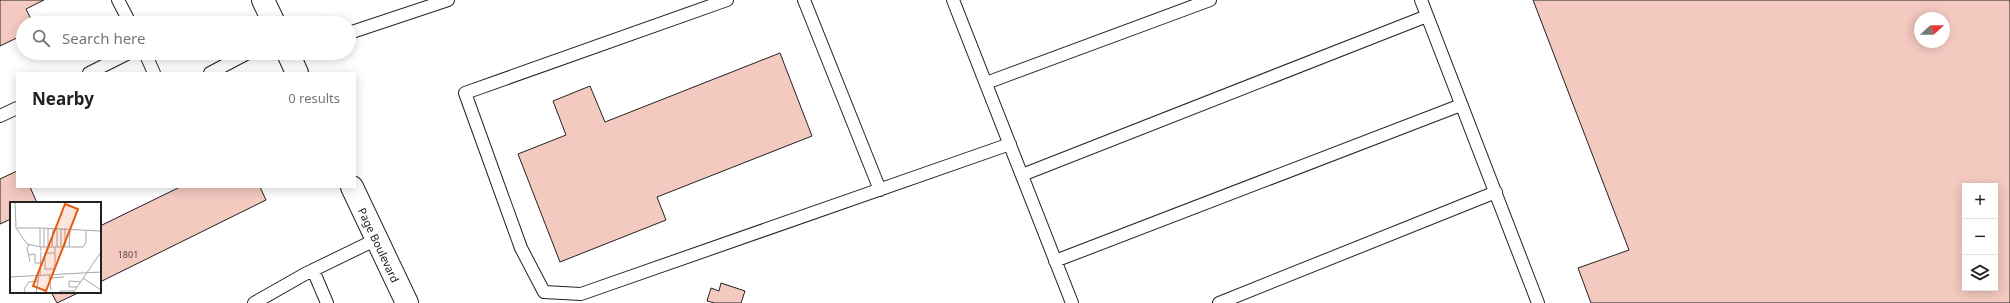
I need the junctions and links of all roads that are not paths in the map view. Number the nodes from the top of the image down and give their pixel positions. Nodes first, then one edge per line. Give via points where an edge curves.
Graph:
1 (118, 0) edge
2 (263, 0) edge
3 (448, 0) edge
4 (727, 0) edge
5 (804, 0) edge
6 (953, 0) edge
7 (1210, 0) edge
8 (1421, 0) edge
9 (126, 16) edge
10 (271, 16) edge
11 (1427, 16) junction
12 (356, 31) edge
13 (115, 60) edge
14 (148, 60) edge
15 (235, 60) edge
16 (90, 72) edge
17 (154, 72) edge
18 (212, 72) edge
19 (986, 83) junction
20 (1460, 105) junction
21 (16, 108) edge
22 (0, 116) edge
23 (1010, 144) junction
24 (1022, 175) junction
25 (352, 188) edge
26 (880, 190) junction
27 (1496, 192) junction
28 (376, 239) junction
29 (1055, 261) junction
30 (313, 270) junction
31 (254, 303) edge
32 (327, 303) edge
33 (407, 303) edge
34 (1072, 303) edge
35 (1219, 303) edge
36 (1538, 303) edge

1 - 9 lane
2 - 10 main road
3 - 12 lane
4 - 26 lane via 465,93 521,248 544,292 581,294
5 - 26 lane
6 - 19 lane
7 - 19 lane
8 - 11 lane
11 - 20 lane
11 - 24 lane
13 - 16 lane
14 - 17 lane
15 - 18 lane
19 - 23 lane
20 - 27 lane
20 - 29 lane
21 - 22 lane
23 - 24 lane
23 - 26 lane
24 - 29 lane
25 - 28 main road, Page Boulevard
27 - 35 lane
27 - 36 lane
28 - 30 lane
28 - 33 main road, Page Boulevard
29 - 34 lane
30 - 31 lane
30 - 32 lane

